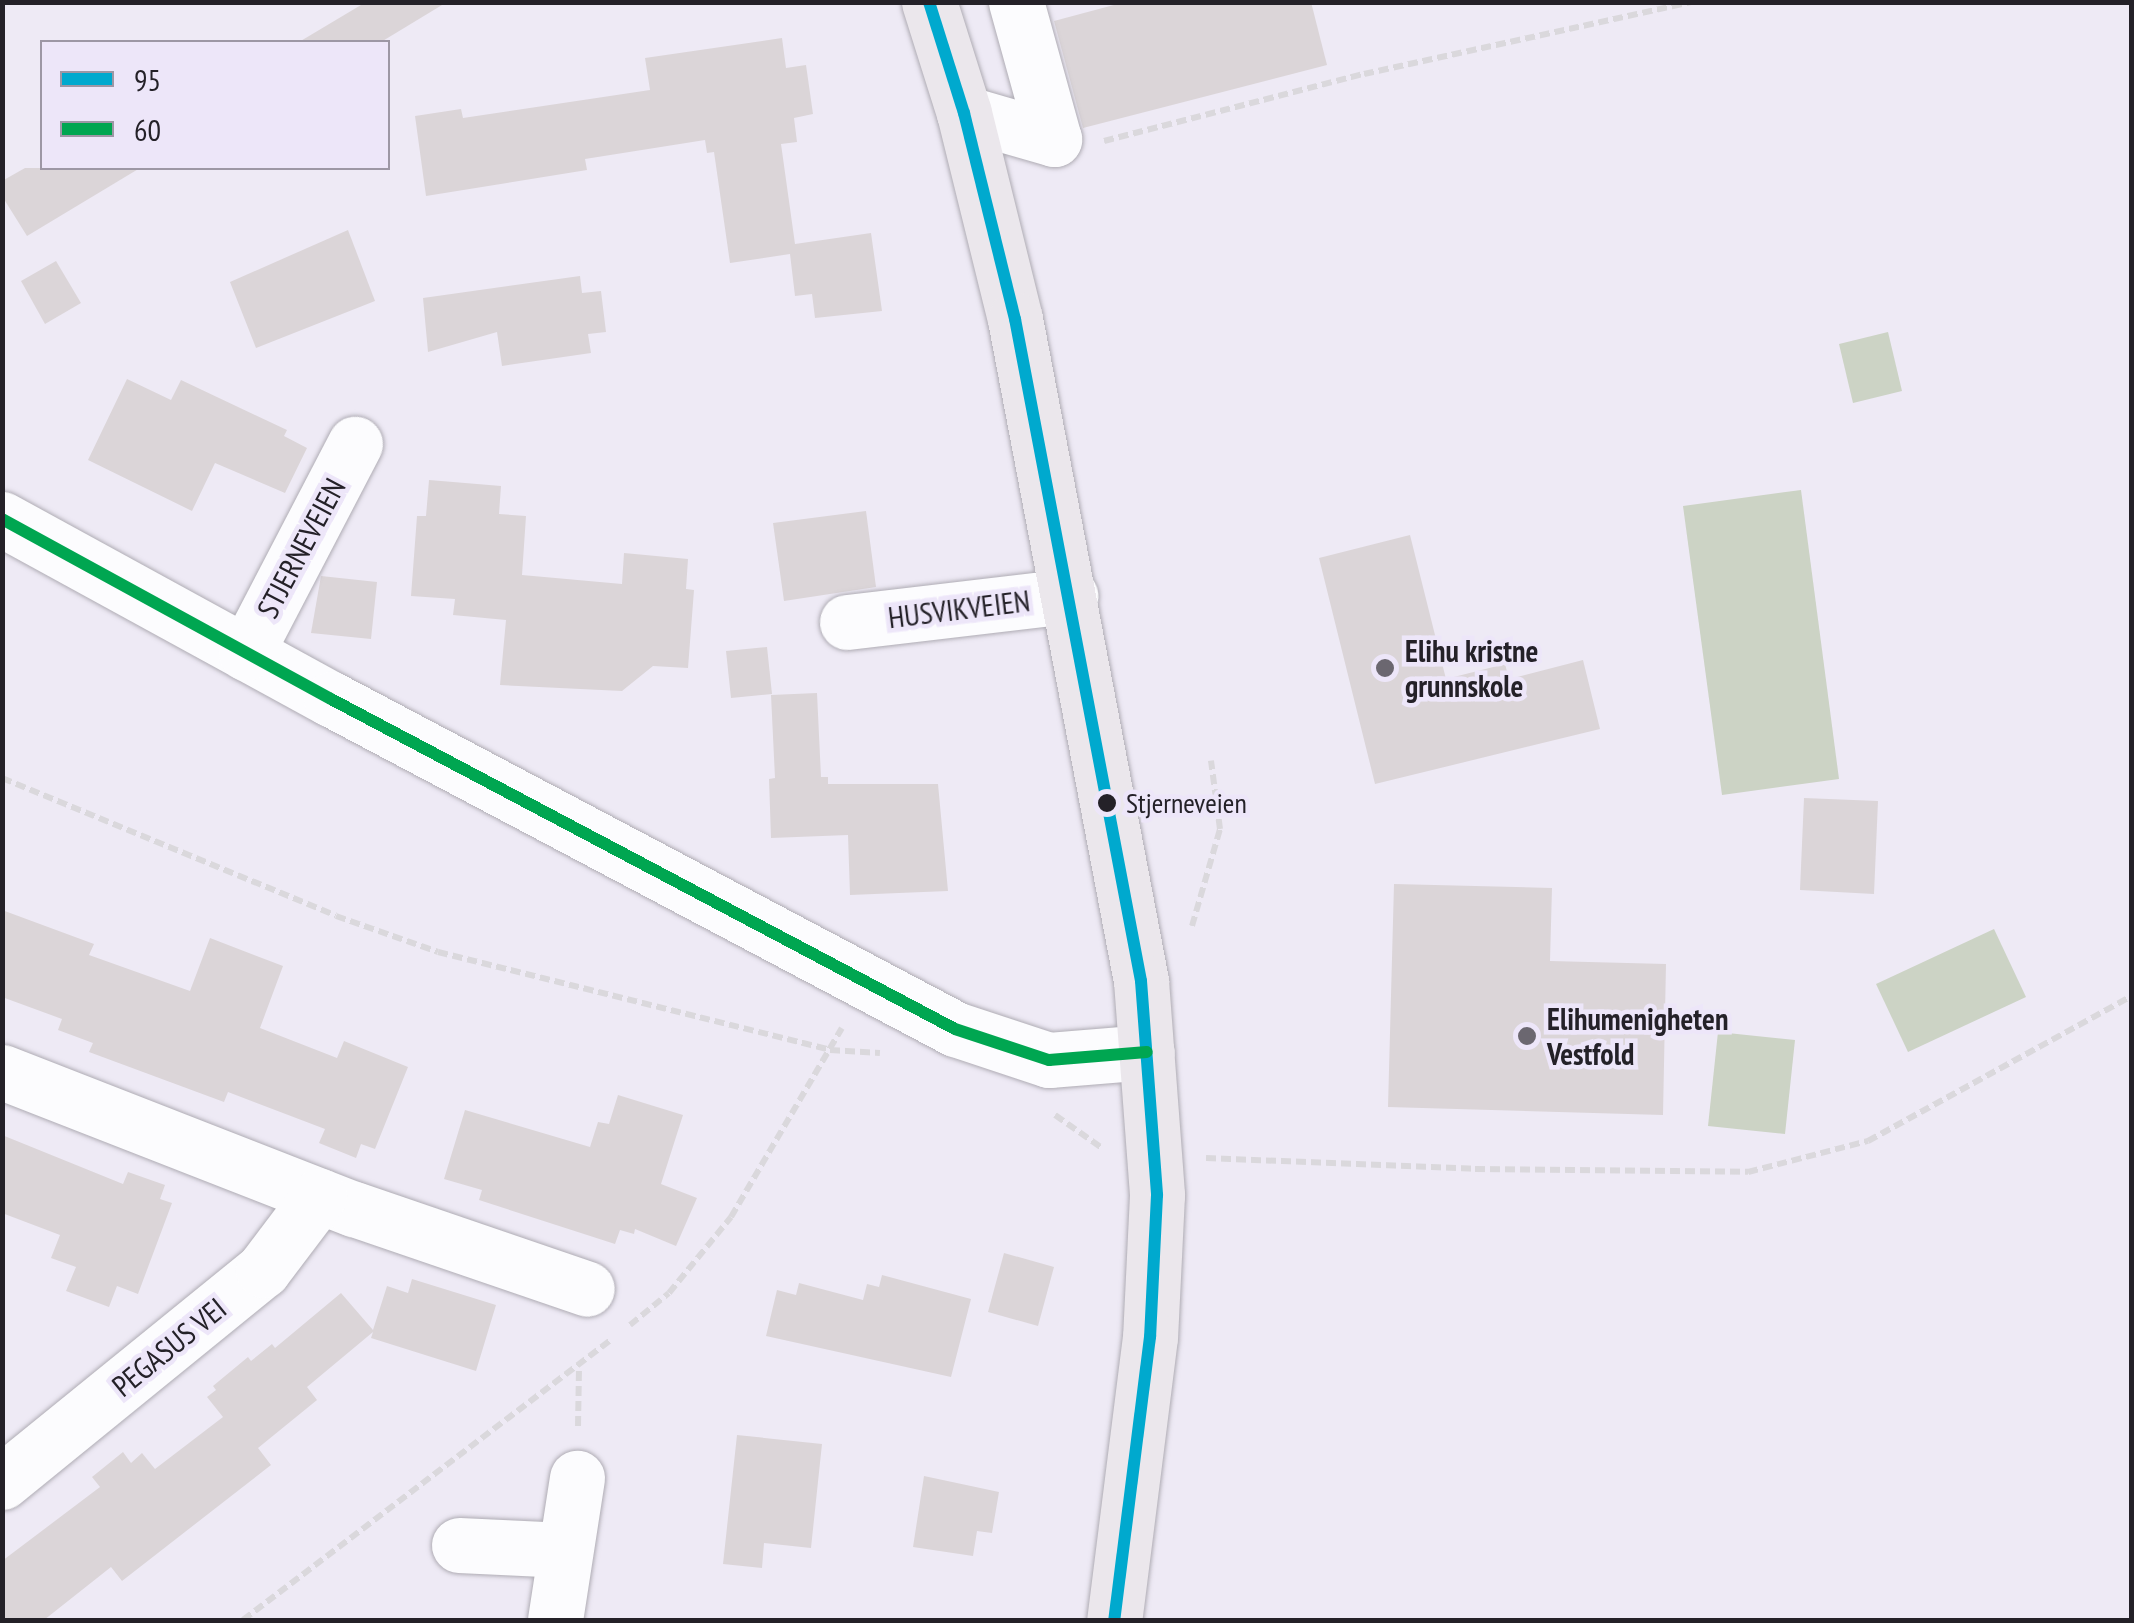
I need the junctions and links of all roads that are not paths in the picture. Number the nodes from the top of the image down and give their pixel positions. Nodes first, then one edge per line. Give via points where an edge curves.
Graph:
1 (929, 2) edge
2 (1016, 2) edge
3 (964, 113) junction
4 (356, 444) dead end
5 (2, 519) edge
6 (1070, 596) junction
7 (847, 622) dead end
8 (246, 653) junction
9 (1147, 1052) junction
10 (2, 1072) edge
11 (319, 1196) junction
12 (588, 1288) dead end
13 (577, 1478) dead end
14 (2, 1482) edge
15 (459, 1545) dead end
16 (565, 1550) junction
17 (555, 1620) edge
18 (1114, 1620) edge

1 - 3 main road, HUSVIKVEIEN
2 - 3 street via 1054,139
3 - 6 main road, HUSVIKVEIEN via 1015,319
4 - 8 street, STJERNEVEIEN
5 - 8 street, STJERNEVEIEN
6 - 7 street, HUSVIKVEIEN
6 - 9 main road, HUSVIKVEIEN via 1141,980
8 - 9 street, STJERNEVEIEN via 954,1030 1048,1060
9 - 18 main road, HUSVIKVEIEN via 1156,1195 1150,1337
10 - 11 street
11 - 12 street
11 - 14 street, PEGASUS VEI via 263,1270
13 - 16 street
15 - 16 street
16 - 17 street

